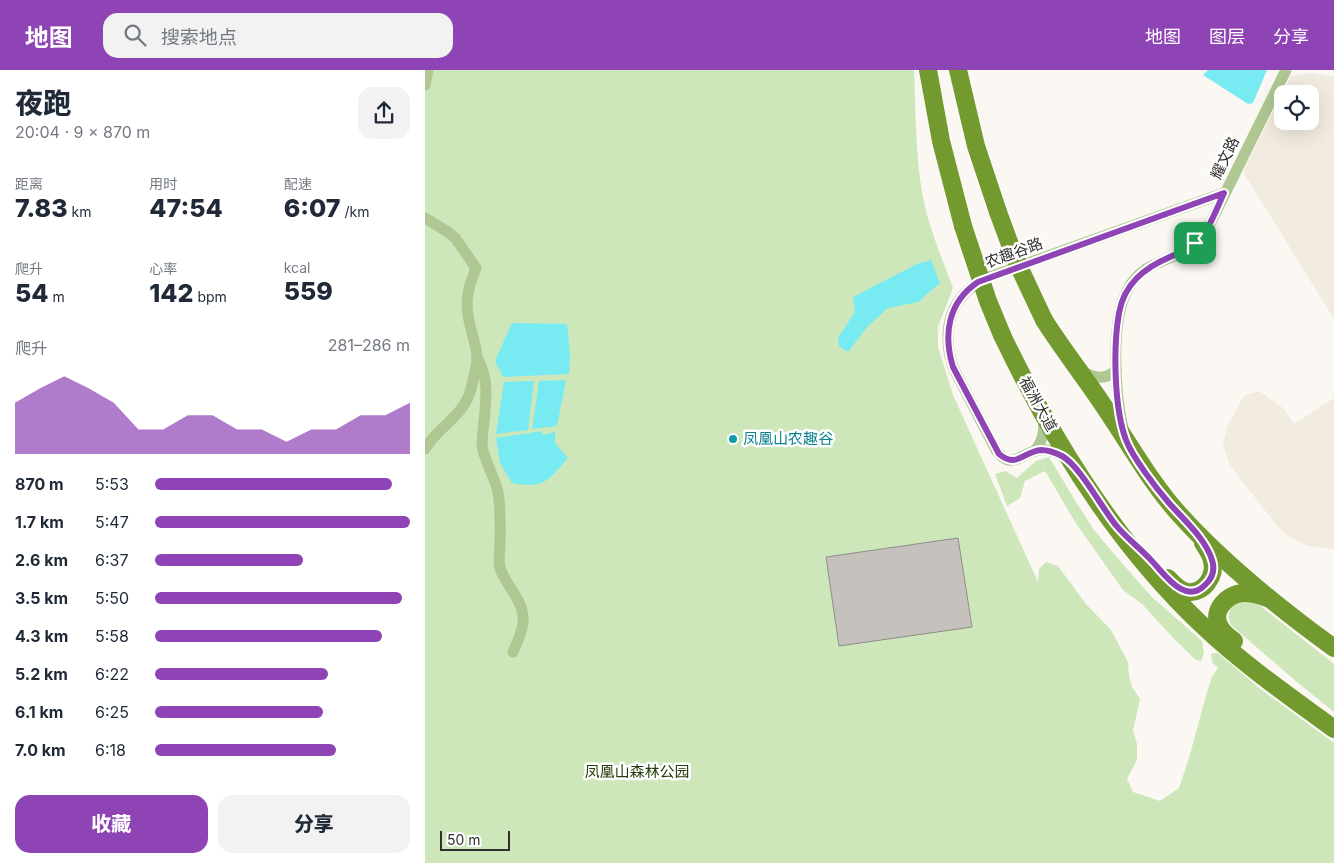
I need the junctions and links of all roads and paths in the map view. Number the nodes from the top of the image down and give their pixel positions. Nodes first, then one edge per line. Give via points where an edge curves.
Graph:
1 (428, 70) edge
2 (929, 70) edge
3 (958, 70) edge
4 (1286, 70) edge
5 (425, 85) edge
6 (1224, 193) junction
7 (425, 218) edge
8 (477, 357) junction
9 (1076, 367) junction
10 (1116, 370) junction
11 (1043, 416) junction
12 (1126, 441) junction
13 (425, 449) edge
14 (1035, 451) junction
15 (1072, 463) junction
16 (1116, 526) junction
17 (1193, 529) junction
18 (1272, 600) junction
19 (1334, 648) edge
20 (513, 652) dead end
21 (1334, 728) edge

1 - 5 street
2 - 11 main road, 福洲大道, bridge via 941,141 963,226 1002,335
3 - 9 main road, bridge via 976,146 1015,258 1045,320
4 - 6 street, 耀文路
6 - 10 street, 耀文路 via 1212,220 1195,243 1157,262 1128,288 1119,313
6 - 14 street, 农趣谷路 via 989,277 958,300 948,331 953,367 999,454 1014,460
7 - 8 street via 456,239 476,268 467,307
8 - 13 street via 466,402
8 - 20 street via 487,390 483,452 498,492 499,566 523,613 523,631
9 - 10 street via 1099,378
9 - 12 main road
10 - 12 street, 耀文路 via 1117,396
11 - 14 street via 1043,438
11 - 15 main road, 福洲大道
12 - 17 main road via 1154,484
14 - 15 street via 1051,452
15 - 16 main road, 福洲大道
16 - 17 main road via 1176,586 1187,592 1203,587 1213,572 1209,553
16 - 21 main road, 福洲大道 via 1162,583 1202,625 1266,679
17 - 18 main road
18 - 19 main road
18 - 21 main road via 1246,593 1231,596 1219,611 1219,627

